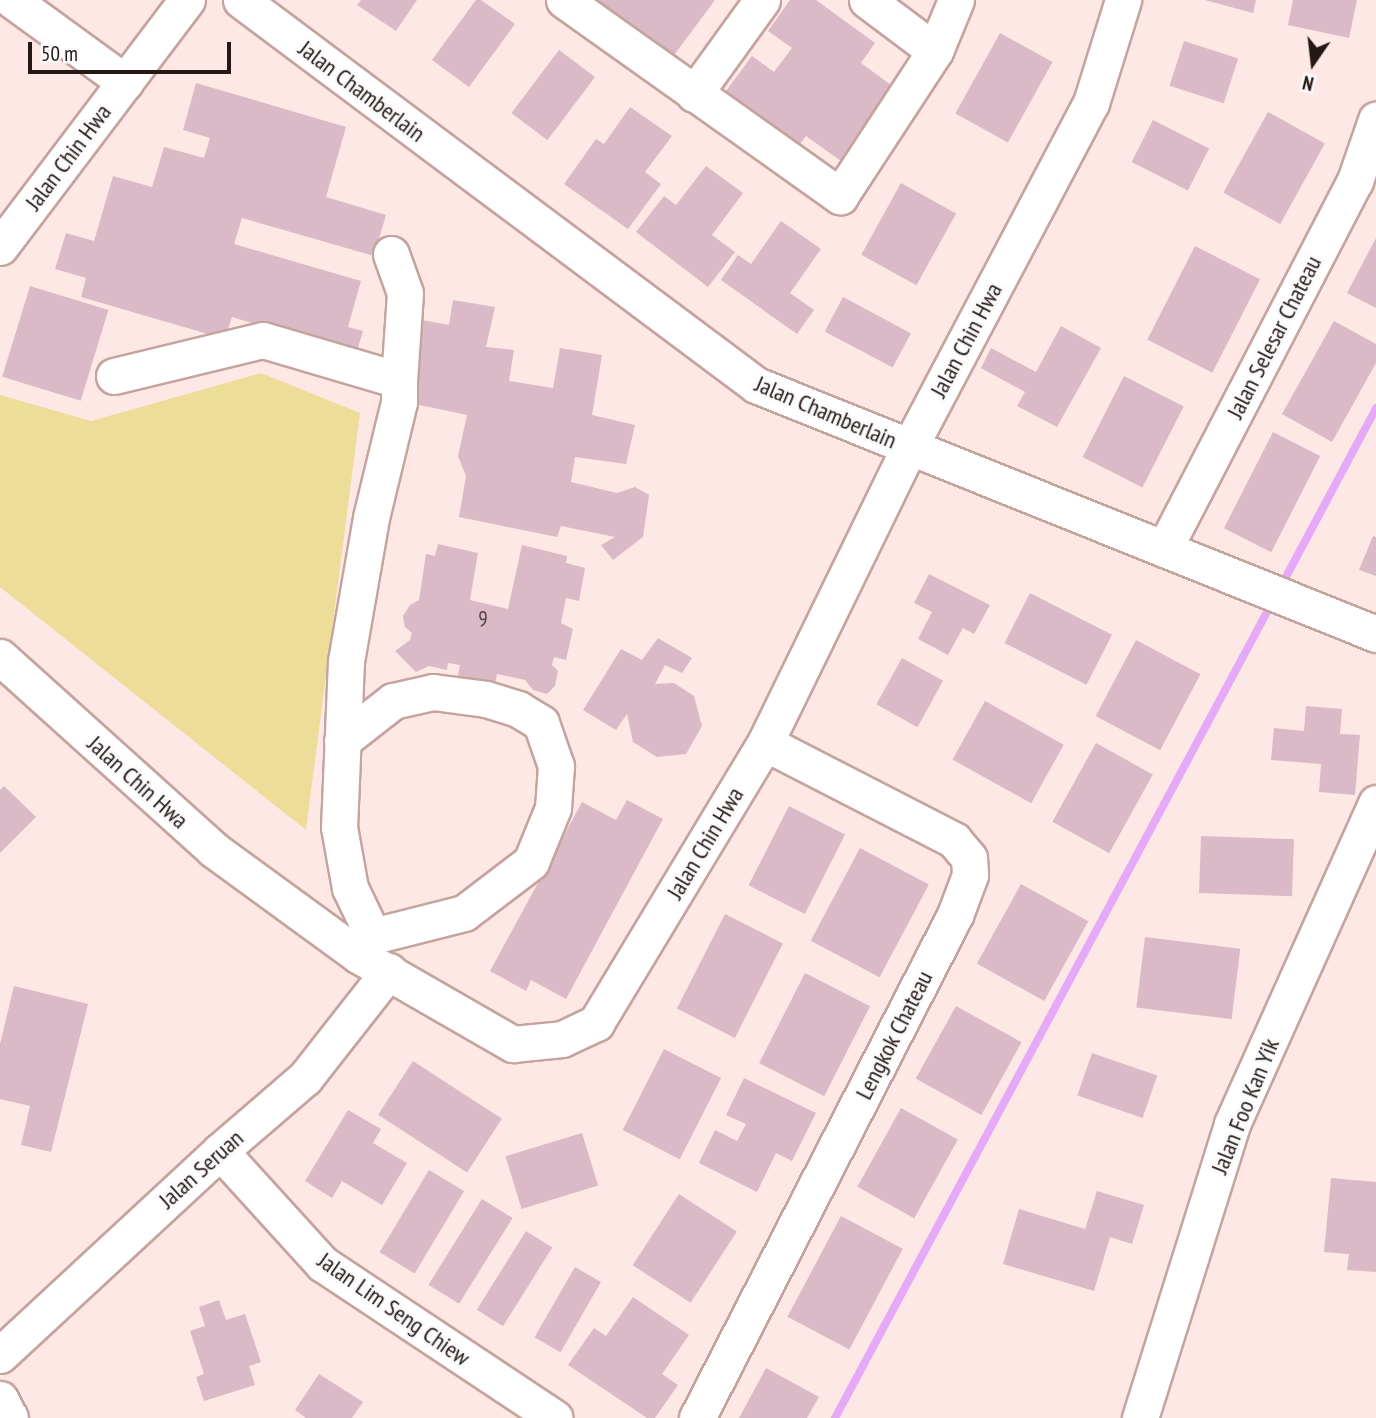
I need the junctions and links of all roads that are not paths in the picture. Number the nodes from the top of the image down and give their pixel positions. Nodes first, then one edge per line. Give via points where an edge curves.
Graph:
1 (12, 0) edge
2 (187, 0) edge
3 (241, 0) edge
4 (564, 0) edge
5 (762, 0) edge
6 (867, 0) edge
7 (956, 0) edge
8 (1123, 0) edge
9 (936, 51) junction
10 (125, 82) junction
11 (694, 94) junction
12 (1376, 120) edge
13 (0, 247) edge
14 (391, 254) dead end
15 (114, 376) dead end
16 (399, 380) junction
17 (909, 448) junction
18 (1164, 550) junction
19 (1376, 634) edge
20 (0, 657) edge
21 (342, 741) junction
22 (765, 743) junction
23 (1376, 803) edge
24 (366, 946) junction
25 (389, 971) junction
26 (220, 1151) junction
27 (0, 1355) edge
28 (0, 1399) edge
29 (10, 1418) edge
30 (555, 1418) edge
31 (697, 1418) edge
32 (1140, 1418) edge

1 - 10 street
2 - 10 street, Jalan Chin Hwa
3 - 17 street, Jalan Chamberlain via 756,385
4 - 11 street
5 - 11 street
6 - 9 street
7 - 9 street
8 - 17 street, Jalan Chin Hwa via 1091,103
9 - 11 street via 840,196
10 - 13 street, Jalan Chin Hwa
12 - 18 street, Jalan Selesar Chateau via 1354,181
14 - 16 street via 405,293
15 - 16 street via 263,340
16 - 21 street via 346,661
17 - 18 street, Jalan Chamberlain
17 - 22 street, Jalan Chin Hwa
18 - 19 street, Jalan Chamberlain
20 - 24 street, Jalan Chin Hwa via 214,850
21 - 24 street via 339,827
21 - 24 street via 393,701 433,692 486,699 518,709 541,723 556,766 553,808 531,862 464,914
22 - 25 street, Jalan Chin Hwa via 596,1023 562,1039 513,1044
22 - 31 street, Lengkok Chateau via 954,840 969,858 970,875 955,915
23 - 32 street, Jalan Foo Kan Yik via 1232,1124
24 - 25 street, Jalan Chin Hwa
25 - 26 street, Jalan Seruan via 305,1078
26 - 27 street, Jalan Seruan
26 - 30 street, Jalan Lim Seng Chiew via 323,1264
28 - 29 street

